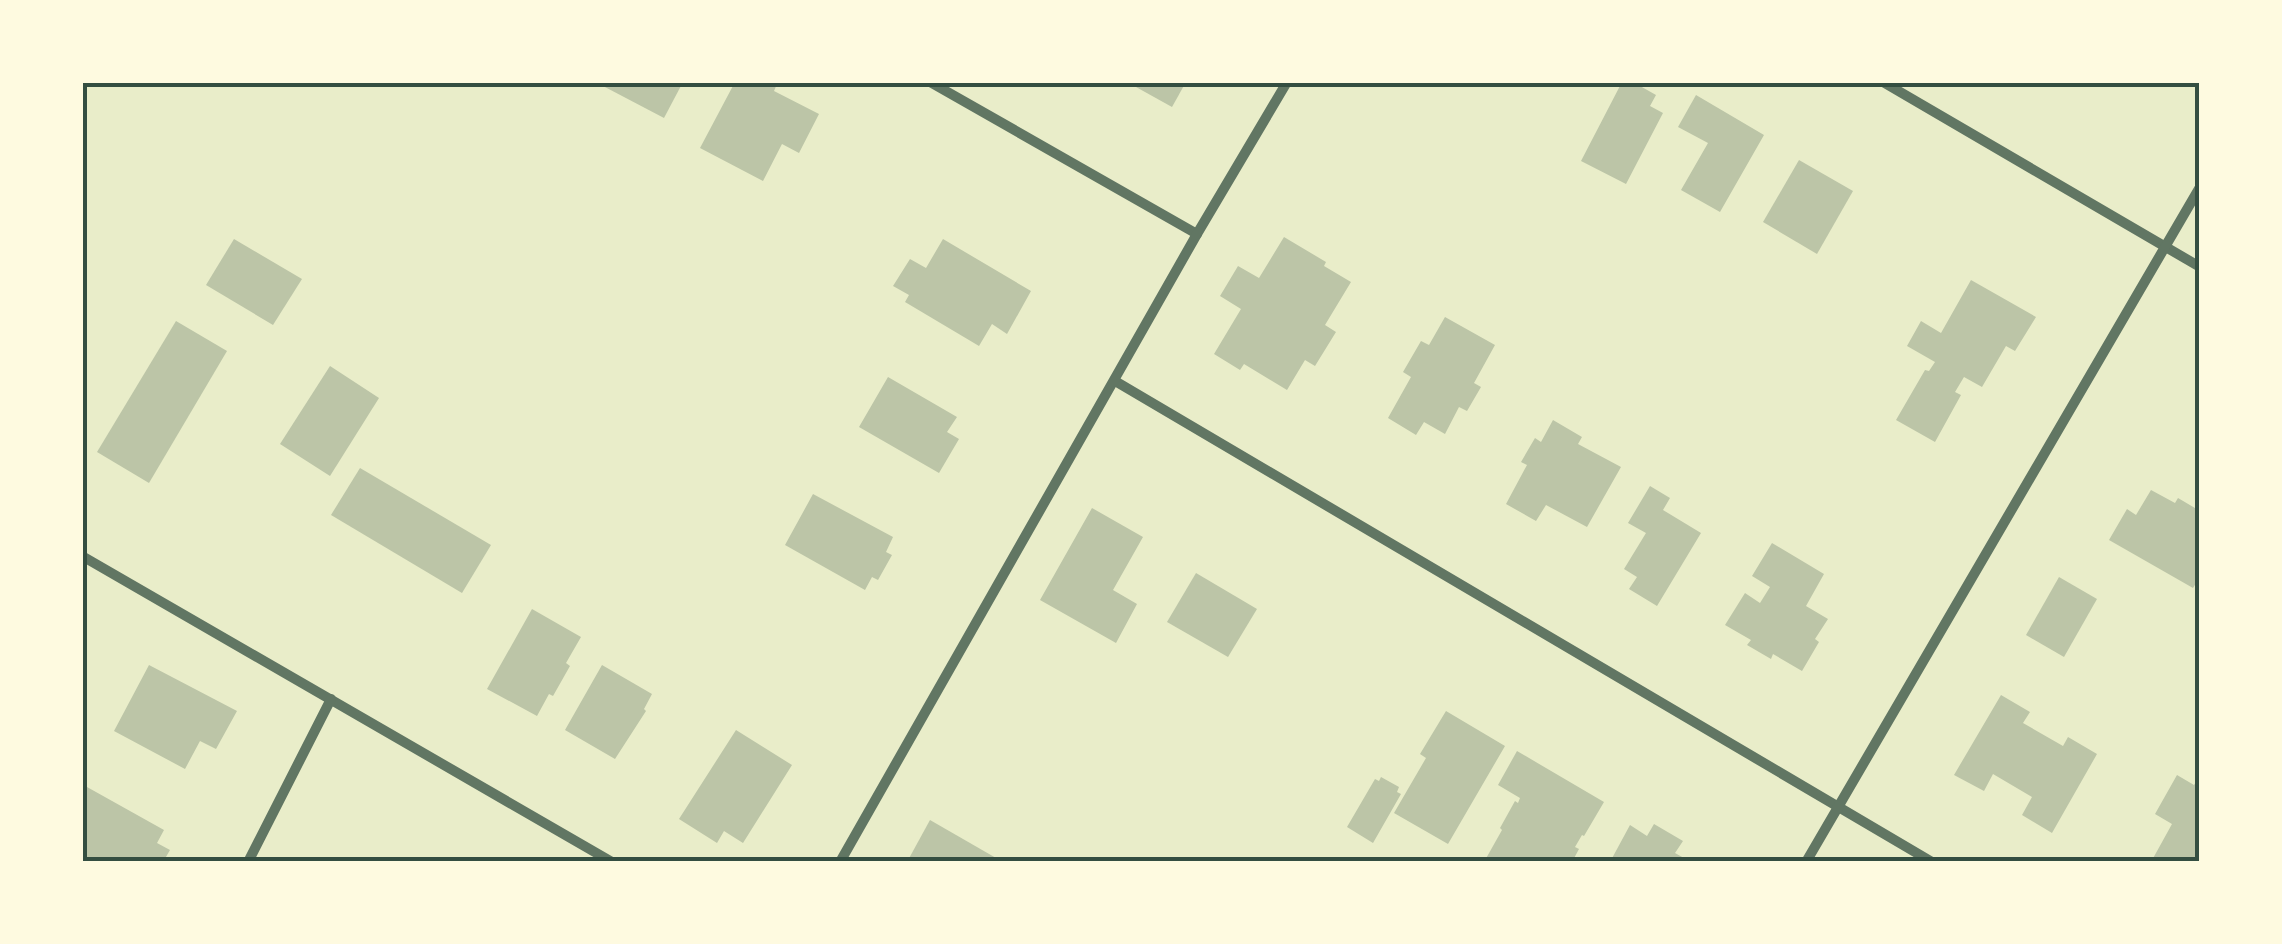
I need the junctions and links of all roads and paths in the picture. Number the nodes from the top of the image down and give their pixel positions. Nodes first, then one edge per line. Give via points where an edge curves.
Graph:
1 (930, 82) edge
2 (1287, 82) edge
3 (1884, 82) edge
4 (2200, 186) edge
5 (1196, 234) junction
6 (2164, 247) junction
7 (2200, 268) edge
8 (1115, 381) junction
9 (82, 556) edge
10 (330, 699) junction
11 (1839, 806) junction
12 (248, 862) edge
13 (612, 862) edge
14 (840, 862) edge
15 (1806, 862) edge
16 (1932, 862) edge

1 - 5 street
2 - 5 street
3 - 6 street
4 - 6 street
5 - 8 street
6 - 7 street
6 - 11 street
8 - 11 street
8 - 14 street
9 - 10 street
10 - 12 street
10 - 13 street
11 - 15 street
11 - 16 street

